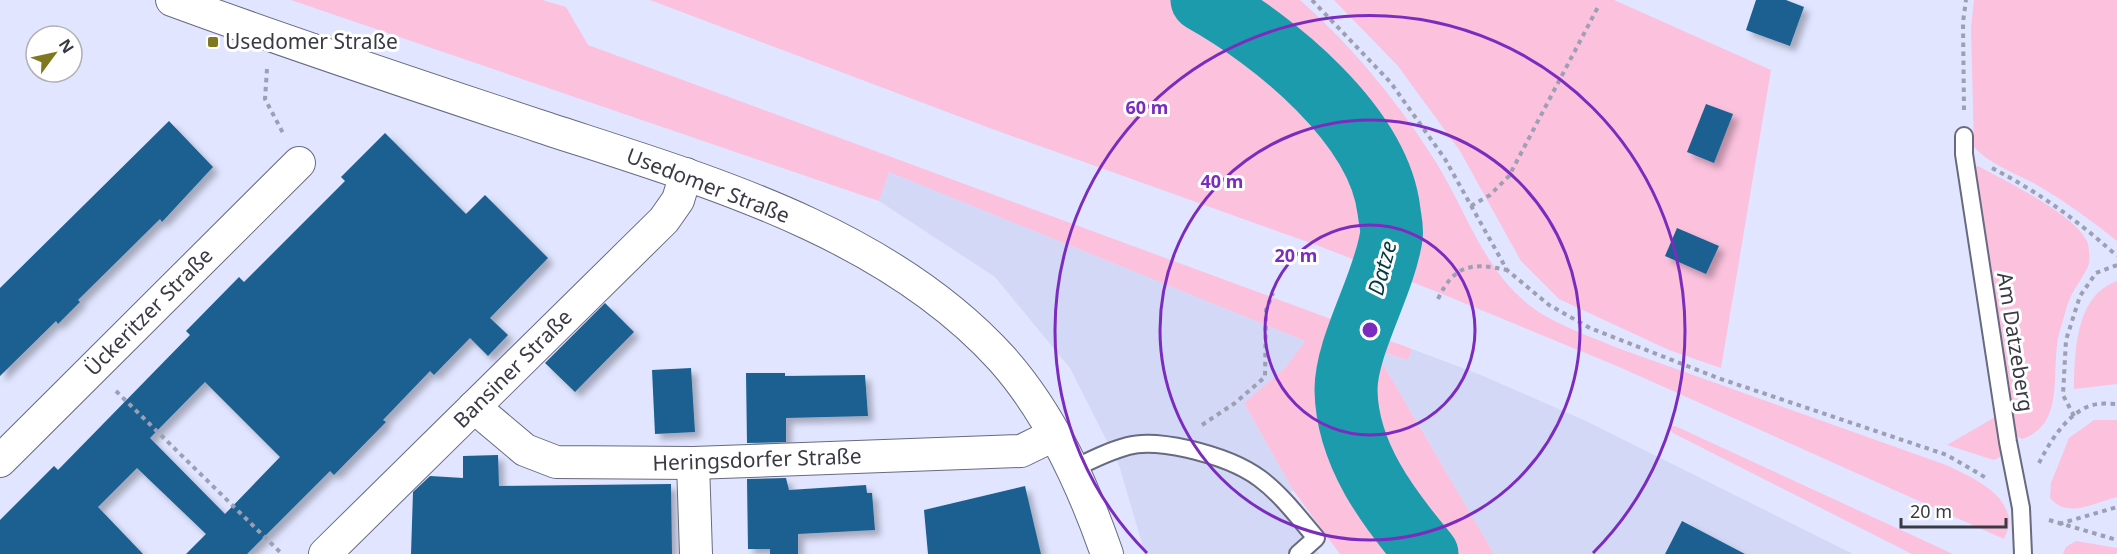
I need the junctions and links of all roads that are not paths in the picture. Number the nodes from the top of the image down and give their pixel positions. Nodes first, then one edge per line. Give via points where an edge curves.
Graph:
1 (172, 0) edge
2 (1964, 136) road end
3 (299, 163) road end
4 (686, 174) junction
5 (474, 407) junction
6 (1054, 435) junction
7 (0, 461) edge
8 (693, 463) junction
9 (1073, 469) junction
10 (325, 554) edge
11 (696, 554) edge
12 (1107, 554) edge
13 (1298, 554) edge
14 (2023, 554) edge

1 - 4 street, Usedomer Straße via 268,36
2 - 14 lane, Am Datzeberg via 2021,508
3 - 7 street, Ückeritzer Straße
4 - 5 street, Bansiner Straße via 678,200 664,220
4 - 6 street, Usedomer Straße via 838,236 931,294 1002,359 1029,393
5 - 8 street, Heringsdorfer Straße via 525,450 556,462
5 - 10 street, Bansiner Straße
6 - 8 street, Heringsdorfer Straße via 1022,451
6 - 9 street, Usedomer Straße
8 - 11 street
9 - 12 street, Usedomer Straße
9 - 13 lane via 1131,445 1171,445 1223,457 1252,471 1280,495 1316,538

